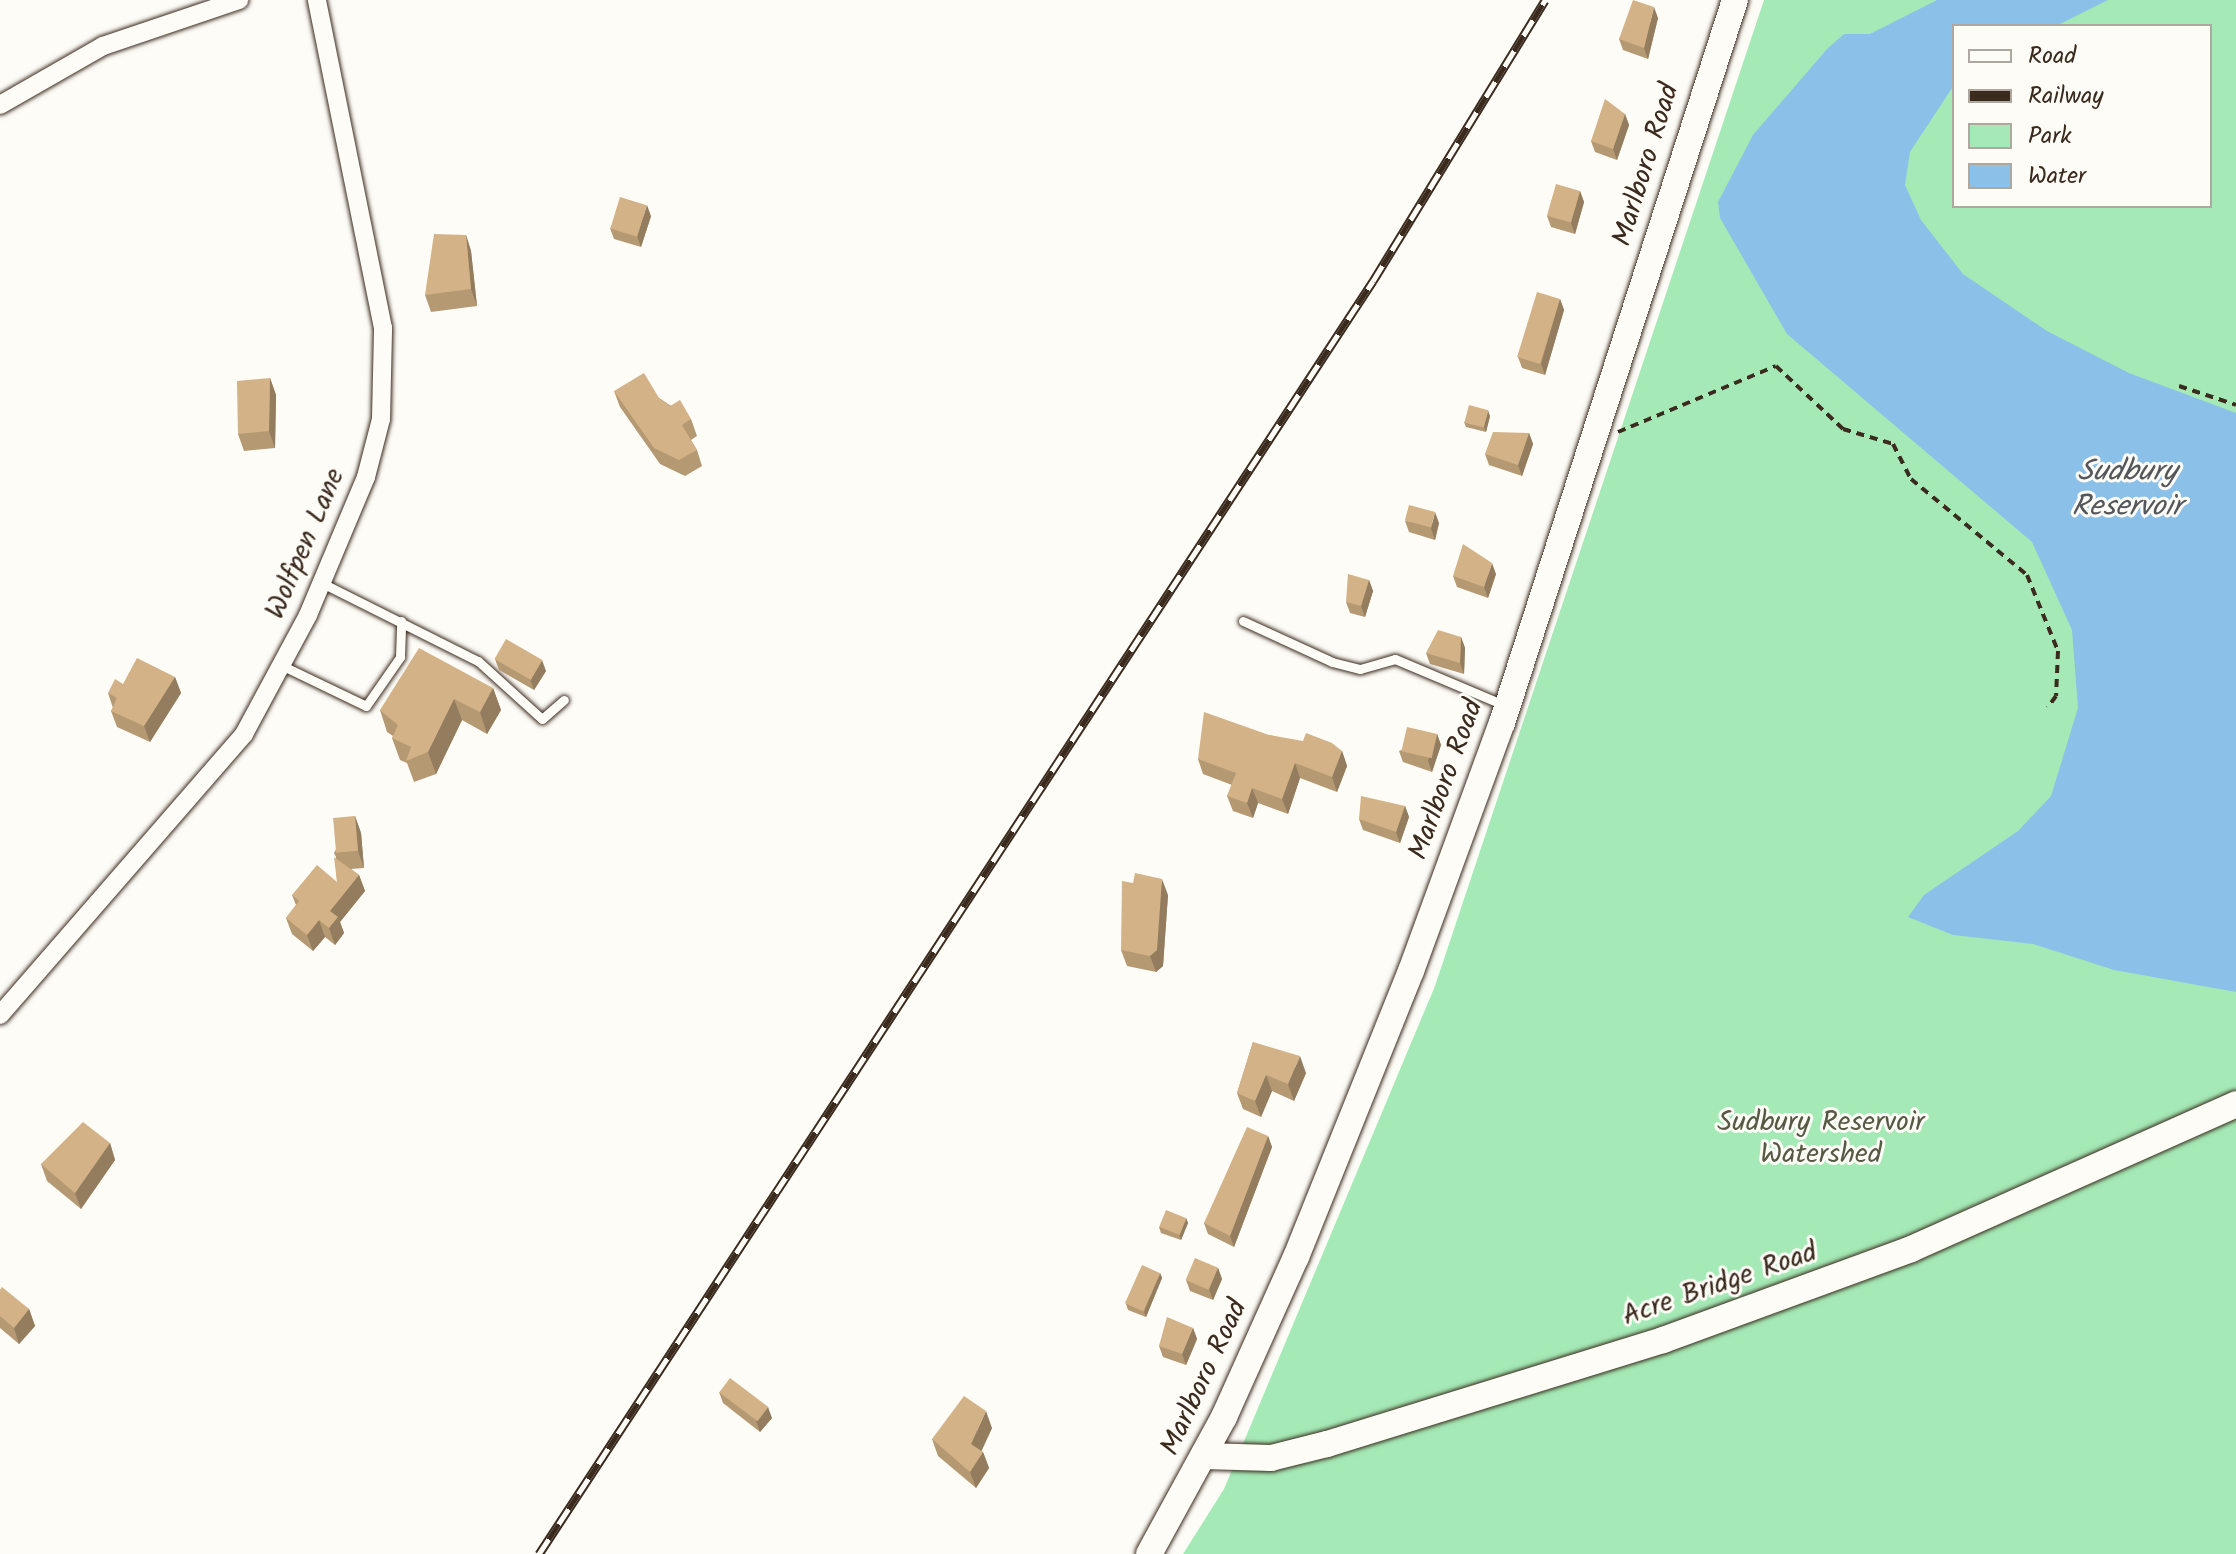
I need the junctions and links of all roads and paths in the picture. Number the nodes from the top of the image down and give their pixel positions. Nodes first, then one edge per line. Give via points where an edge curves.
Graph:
1 (239, 0) edge
2 (317, 0) edge
3 (1735, 0) edge
4 (0, 105) edge
5 (2179, 386) dead end
6 (2236, 405) edge
7 (1595, 430) junction
8 (322, 583) junction
9 (401, 621) junction
10 (1243, 621) dead end
11 (283, 666) junction
12 (564, 700) dead end
13 (1507, 706) junction
14 (2048, 707) dead end
15 (0, 1015) edge
16 (2236, 1104) edge
17 (1204, 1456) junction
18 (1149, 1554) edge

1 - 4 street via 103,46
2 - 8 street, Wolfpen Lane via 385,359 374,448
3 - 7 main road, Marlboro Road
5 - 6 path
7 - 13 main road, Marlboro Road
7 - 14 path via 1617,432 1776,366 1843,429 1893,444 1911,479 2027,575 2058,651 2056,696
8 - 9 lane
8 - 11 street, Wolfpen Lane
9 - 11 lane via 400,657 366,706
9 - 12 lane via 478,661 542,719
10 - 13 lane via 1332,662 1360,669 1395,659
11 - 15 street, Wolfpen Lane via 244,734
13 - 17 main road, Marlboro Road via 1313,1216
16 - 17 main road, Acre Bridge Road via 1911,1249 1663,1340 1327,1444 1271,1458
17 - 18 main road, Marlboro Road

